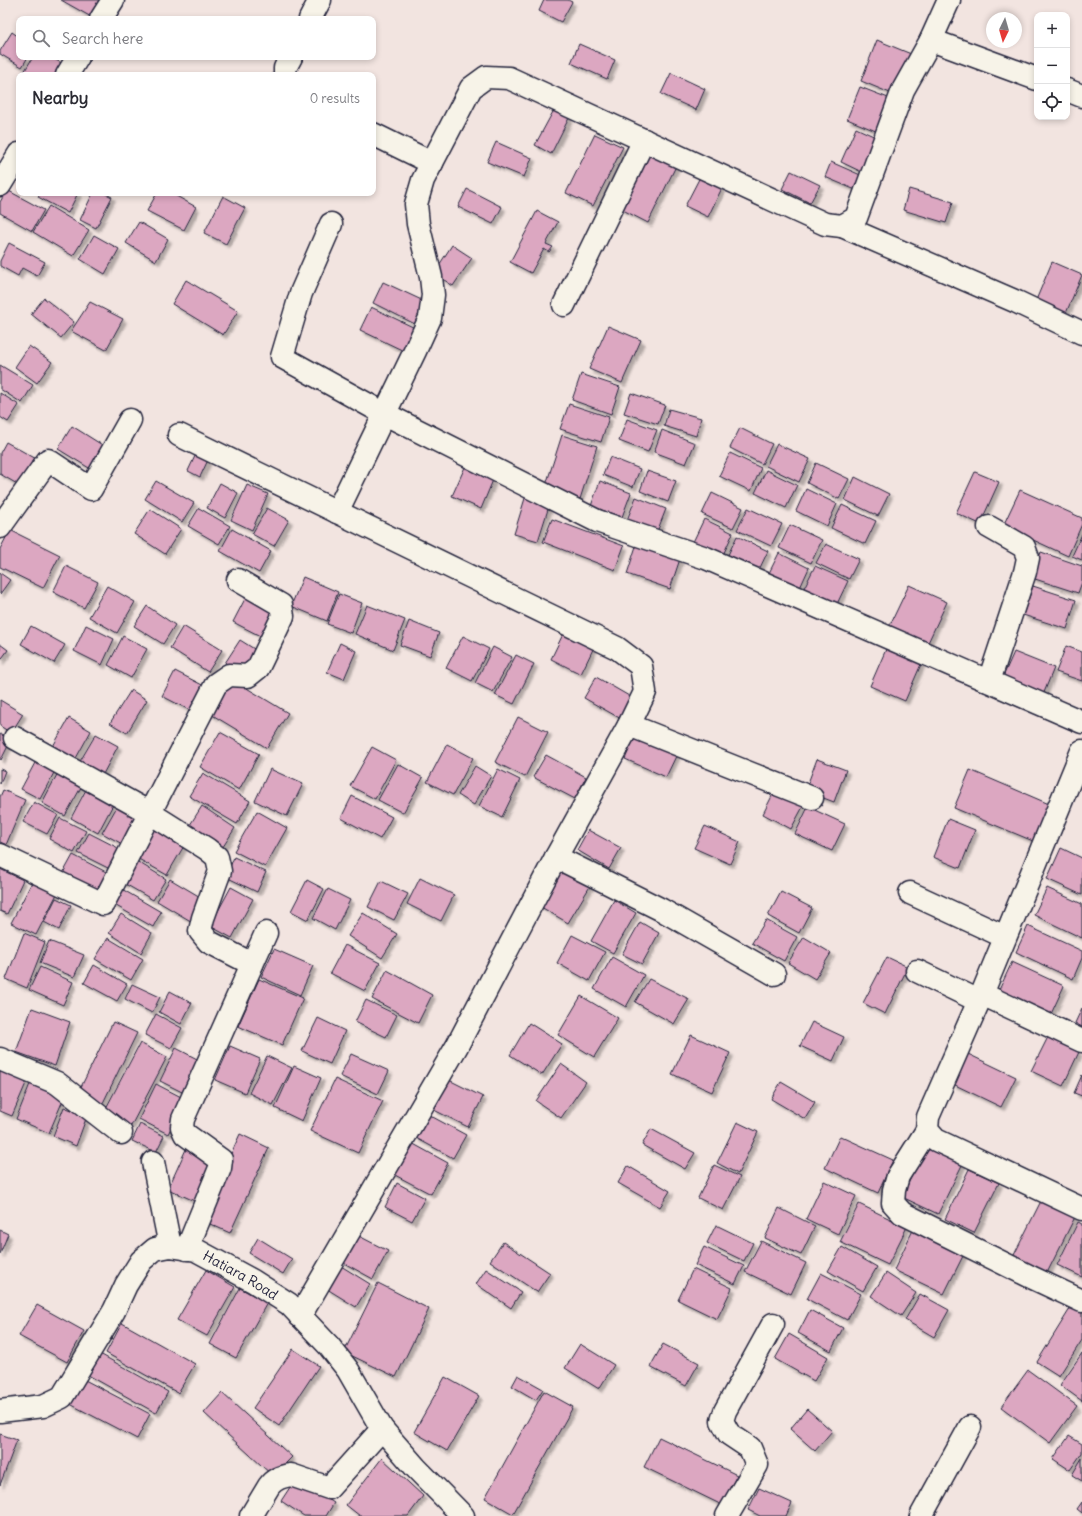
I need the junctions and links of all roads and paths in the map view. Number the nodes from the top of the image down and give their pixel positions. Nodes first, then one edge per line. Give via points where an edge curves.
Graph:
1 (113, 0) edge
2 (320, 0) edge
3 (949, 0) edge
4 (103, 16) edge
5 (312, 16) edge
6 (931, 40) junction
7 (76, 60) edge
8 (289, 60) edge
9 (69, 72) edge
10 (285, 72) edge
11 (1034, 78) edge
12 (1070, 91) edge
13 (1082, 96) edge
14 (376, 135) edge
15 (644, 140) junction
16 (16, 159) edge
17 (432, 163) junction
18 (0, 185) edge
19 (332, 224) dead end
20 (842, 226) junction
21 (564, 305) dead end
22 (1082, 333) edge
23 (385, 414) junction
24 (130, 420) dead end
25 (179, 435) dead end
26 (337, 512) junction
27 (0, 527) edge
28 (989, 527) dead end
29 (238, 580) dead end
30 (989, 681) junction
31 (1082, 722) edge
32 (629, 725) junction
33 (15, 738) dead end
34 (1082, 751) edge
35 (812, 798) dead end
36 (150, 813) junction
37 (0, 855) edge
38 (556, 857) junction
39 (910, 893) dead end
40 (266, 933) dead end
41 (1006, 937) junction
42 (252, 964) junction
43 (917, 971) dead end
44 (774, 974) dead end
45 (980, 997) junction
46 (1082, 1041) edge
47 (0, 1059) edge
48 (927, 1130) junction
49 (121, 1133) dead end
50 (153, 1162) dead end
51 (1082, 1209) edge
52 (179, 1247) junction
53 (1082, 1301) edge
54 (300, 1316) junction
55 (773, 1324) dead end
56 (0, 1411) edge
57 (970, 1427) dead end
58 (382, 1429) junction
59 (251, 1516) edge
60 (463, 1516) edge
61 (727, 1516) edge
62 (921, 1516) edge

1 - 4 street
2 - 5 street
3 - 6 street
6 - 11 street
6 - 20 street via 904,90 856,218
7 - 9 street
8 - 10 street
12 - 13 street
14 - 17 street
15 - 17 street via 509,78 486,77 471,88
15 - 20 street via 825,224
15 - 21 street
16 - 18 street
17 - 23 street via 423,180 416,204 418,224 431,277 433,295 430,318
19 - 23 street via 301,293 282,357
20 - 22 street
23 - 26 street
23 - 30 street via 596,521 706,558
24 - 27 street via 90,488 48,460
25 - 26 street
26 - 32 street via 617,648 641,666 645,692
28 - 30 street via 1024,547 1028,558
29 - 36 street via 281,605 283,616 258,668 248,676 229,675 216,684
30 - 31 street
32 - 35 street
32 - 38 street
33 - 36 street
34 - 41 street
36 - 37 street via 103,904
36 - 42 street via 217,857 220,871 200,931 209,942
38 - 44 street via 662,910
38 - 54 street via 457,1046
39 - 41 street
40 - 42 street
41 - 45 street
42 - 52 street via 183,1119 185,1134 221,1160 220,1168
43 - 45 street
45 - 46 street
45 - 48 street via 928,1117
47 - 49 street via 57,1083
48 - 51 street via 936,1140
48 - 53 street via 898,1176 894,1203 902,1213
50 - 52 street
52 - 54 street, Hatiara Road via 196,1250 253,1281 289,1304
52 - 56 street via 155,1250 141,1261 62,1397 43,1406
54 - 58 street, Hatiara Road via 348,1370
55 - 61 street via 722,1421 729,1434 750,1448 758,1465
57 - 62 street
58 - 59 street via 329,1488 291,1475 285,1476 268,1486
58 - 60 street, Hatiara Road

